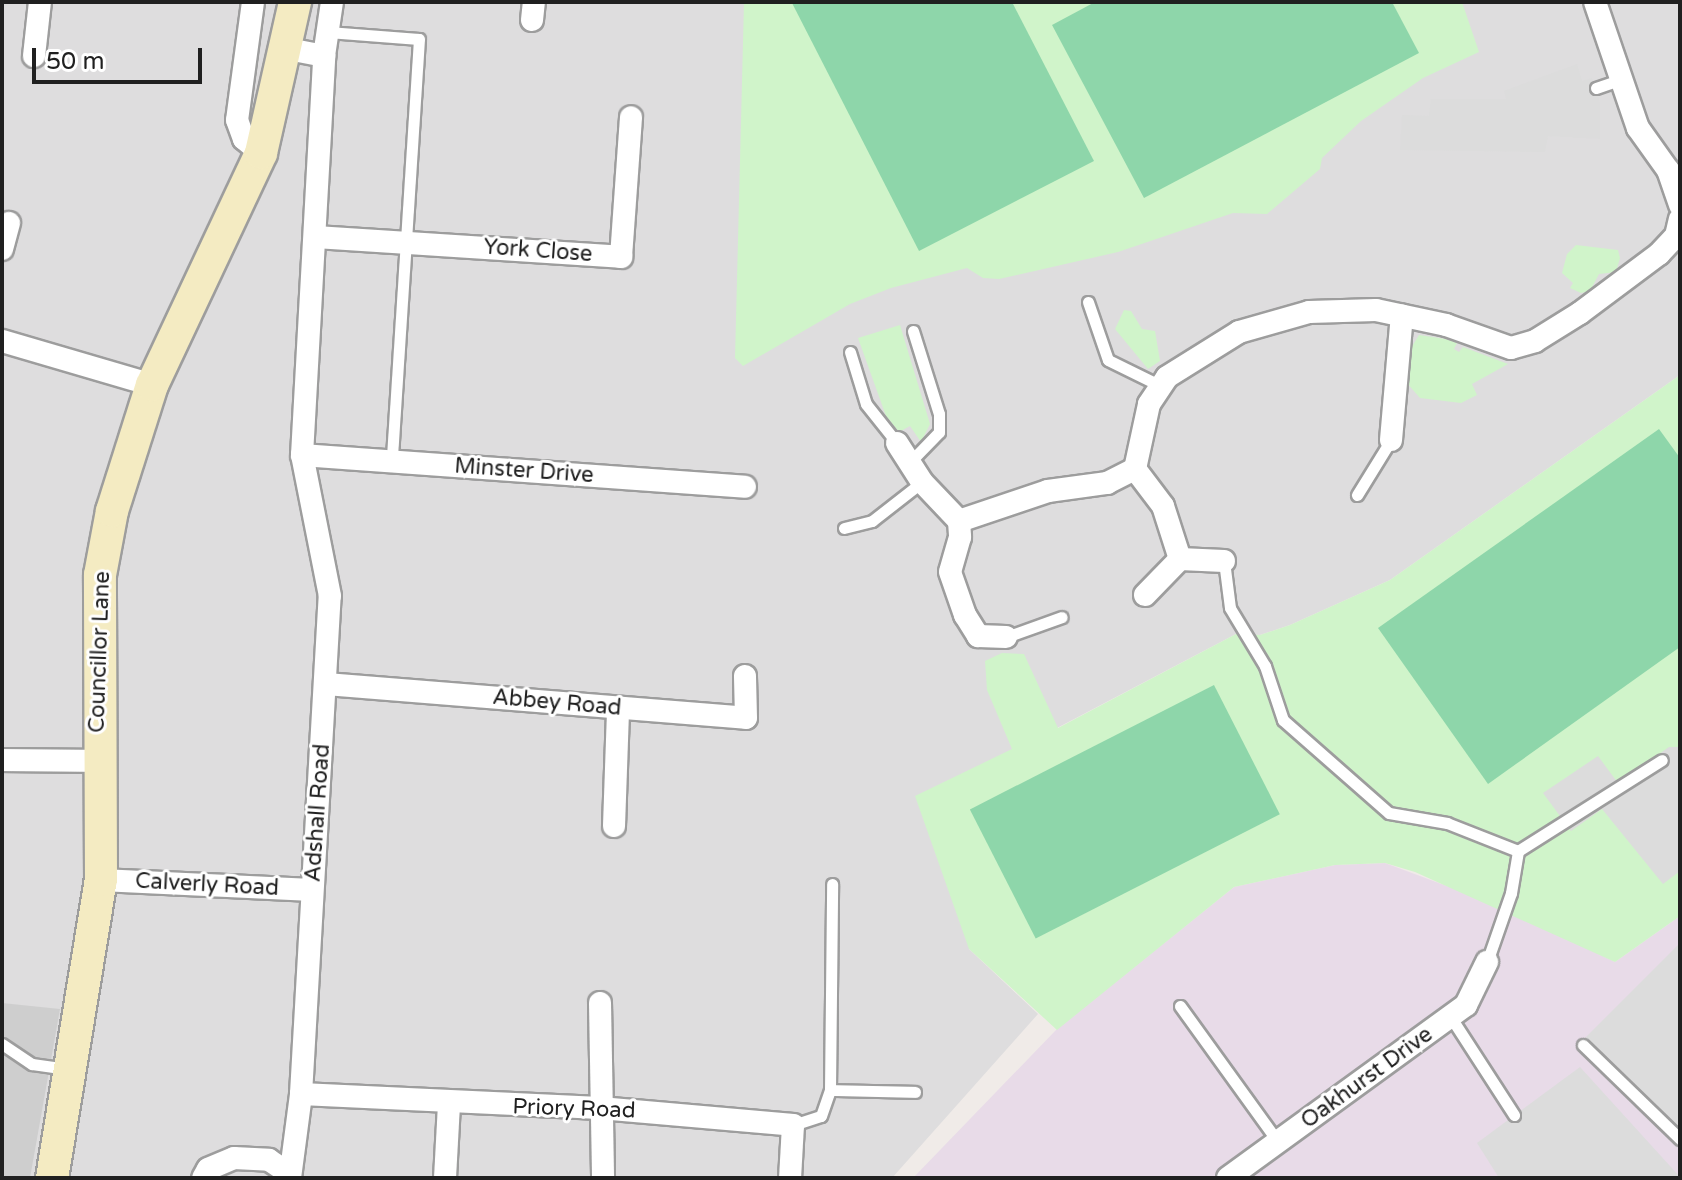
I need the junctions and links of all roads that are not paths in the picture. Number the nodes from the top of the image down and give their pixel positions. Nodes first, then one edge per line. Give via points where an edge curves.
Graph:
1 (40, 2) edge
2 (253, 2) edge
3 (295, 2) edge
4 (332, 2) edge
5 (1595, 2) edge
6 (328, 32) junction
7 (288, 49) junction
8 (34, 56) dead end
9 (324, 56) junction
10 (1622, 79) junction
11 (1596, 88) dead end
12 (631, 117) dead end
13 (261, 153) junction
14 (1680, 205) edge
15 (1680, 219) edge
16 (9, 223) dead end
17 (315, 237) junction
18 (403, 243) junction
19 (2, 249) edge
20 (1088, 302) dead end
21 (1402, 315) junction
22 (913, 331) dead end
23 (2, 341) edge
24 (850, 352) dead end
25 (152, 385) junction
26 (1161, 386) junction
27 (1391, 440) joint
28 (897, 443) joint
29 (302, 455) junction
30 (392, 461) junction
31 (909, 463) junction
32 (1135, 469) junction
33 (922, 482) junction
34 (745, 487) dead end
35 (1357, 495) dead end
36 (959, 521) junction
37 (844, 528) dead end
38 (1180, 559) junction
39 (1224, 561) joint
40 (1145, 595) dead end
41 (1062, 617) dead end
42 (1006, 637) joint
43 (745, 676) dead end
44 (326, 684) junction
45 (618, 710) junction
46 (2, 760) edge
47 (1662, 760) dead end
48 (98, 761) junction
49 (614, 826) dead end
50 (1518, 851) junction
51 (101, 880) junction
52 (832, 884) dead end
53 (312, 890) junction
54 (1487, 962) joint
55 (600, 1003) dead end
56 (1180, 1006) dead end
57 (1450, 1016) junction
58 (2, 1044) edge
59 (1583, 1045) dead end
60 (70, 1069) junction
61 (830, 1090) junction
62 (915, 1092) dead end
63 (301, 1094) junction
64 (449, 1105) junction
65 (600, 1108) junction
66 (1514, 1115) dead end
67 (793, 1125) junction
68 (1680, 1139) edge
69 (1278, 1143) junction
70 (290, 1176) edge
71 (52, 1178) edge
72 (203, 1178) edge
73 (445, 1178) edge
74 (603, 1178) edge
75 (790, 1178) edge
76 (1228, 1178) edge

1 - 8 street
2 - 13 street via 237,120 244,139
3 - 7 street, Councillor Lane
4 - 6 street
5 - 10 street
6 - 9 street
6 - 18 lane via 419,39
7 - 9 street
7 - 13 street, Councillor Lane
9 - 17 street
10 - 11 lane
10 - 14 street via 1638,128 1668,170
12 - 18 street, York Close via 621,257
13 - 25 street, Councillor Lane
15 - 21 street via 1676,236 1659,254 1535,341 1511,348
16 - 19 street
17 - 18 street, York Close
17 - 29 street
18 - 30 lane
20 - 26 lane via 1108,360
21 - 26 street via 1349,309 1268,320 1208,349
21 - 27 street
22 - 31 lane via 939,414 939,432
23 - 25 street
24 - 28 lane via 866,404
25 - 48 street, Councillor Lane via 112,511 100,575
26 - 32 street via 1149,404
27 - 35 lane
28 - 31 street
29 - 30 street, Minster Drive
29 - 44 street, Adshall Road via 330,596
30 - 34 street, Minster Drive
31 - 33 street
32 - 36 street via 1107,483 1048,491
32 - 38 street via 1163,506
33 - 36 street
33 - 37 lane via 872,521
36 - 42 street via 950,572 965,615 978,636
38 - 39 street
38 - 40 street
39 - 50 lane via 1230,608 1265,666 1273,698 1293,733 1328,756 1389,813 1447,823
41 - 42 lane
43 - 45 street, Abbey Road via 746,718
44 - 45 street, Abbey Road
44 - 53 street, Adshall Road
45 - 49 street
46 - 48 street
47 - 50 lane
48 - 51 street, Councillor Lane
50 - 54 lane via 1511,893
51 - 53 street, Calverly Road
51 - 60 street, Councillor Lane
52 - 61 lane
53 - 63 street, Adshall Road
54 - 57 street, Oakhurst Drive via 1466,1005
55 - 65 street
56 - 69 lane
57 - 66 lane
57 - 69 street, Oakhurst Drive
58 - 60 lane via 32,1064
59 - 68 lane
60 - 71 street, Councillor Lane
61 - 62 lane
61 - 67 lane via 821,1116
63 - 64 street, Priory Road
63 - 70 street, Adshall Road
64 - 65 street, Priory Road
64 - 73 street
65 - 67 street, Priory Road
65 - 74 street
67 - 75 street
69 - 76 street, Oakhurst Drive
70 - 72 street, Adshall Road via 269,1160 234,1158 208,1169

